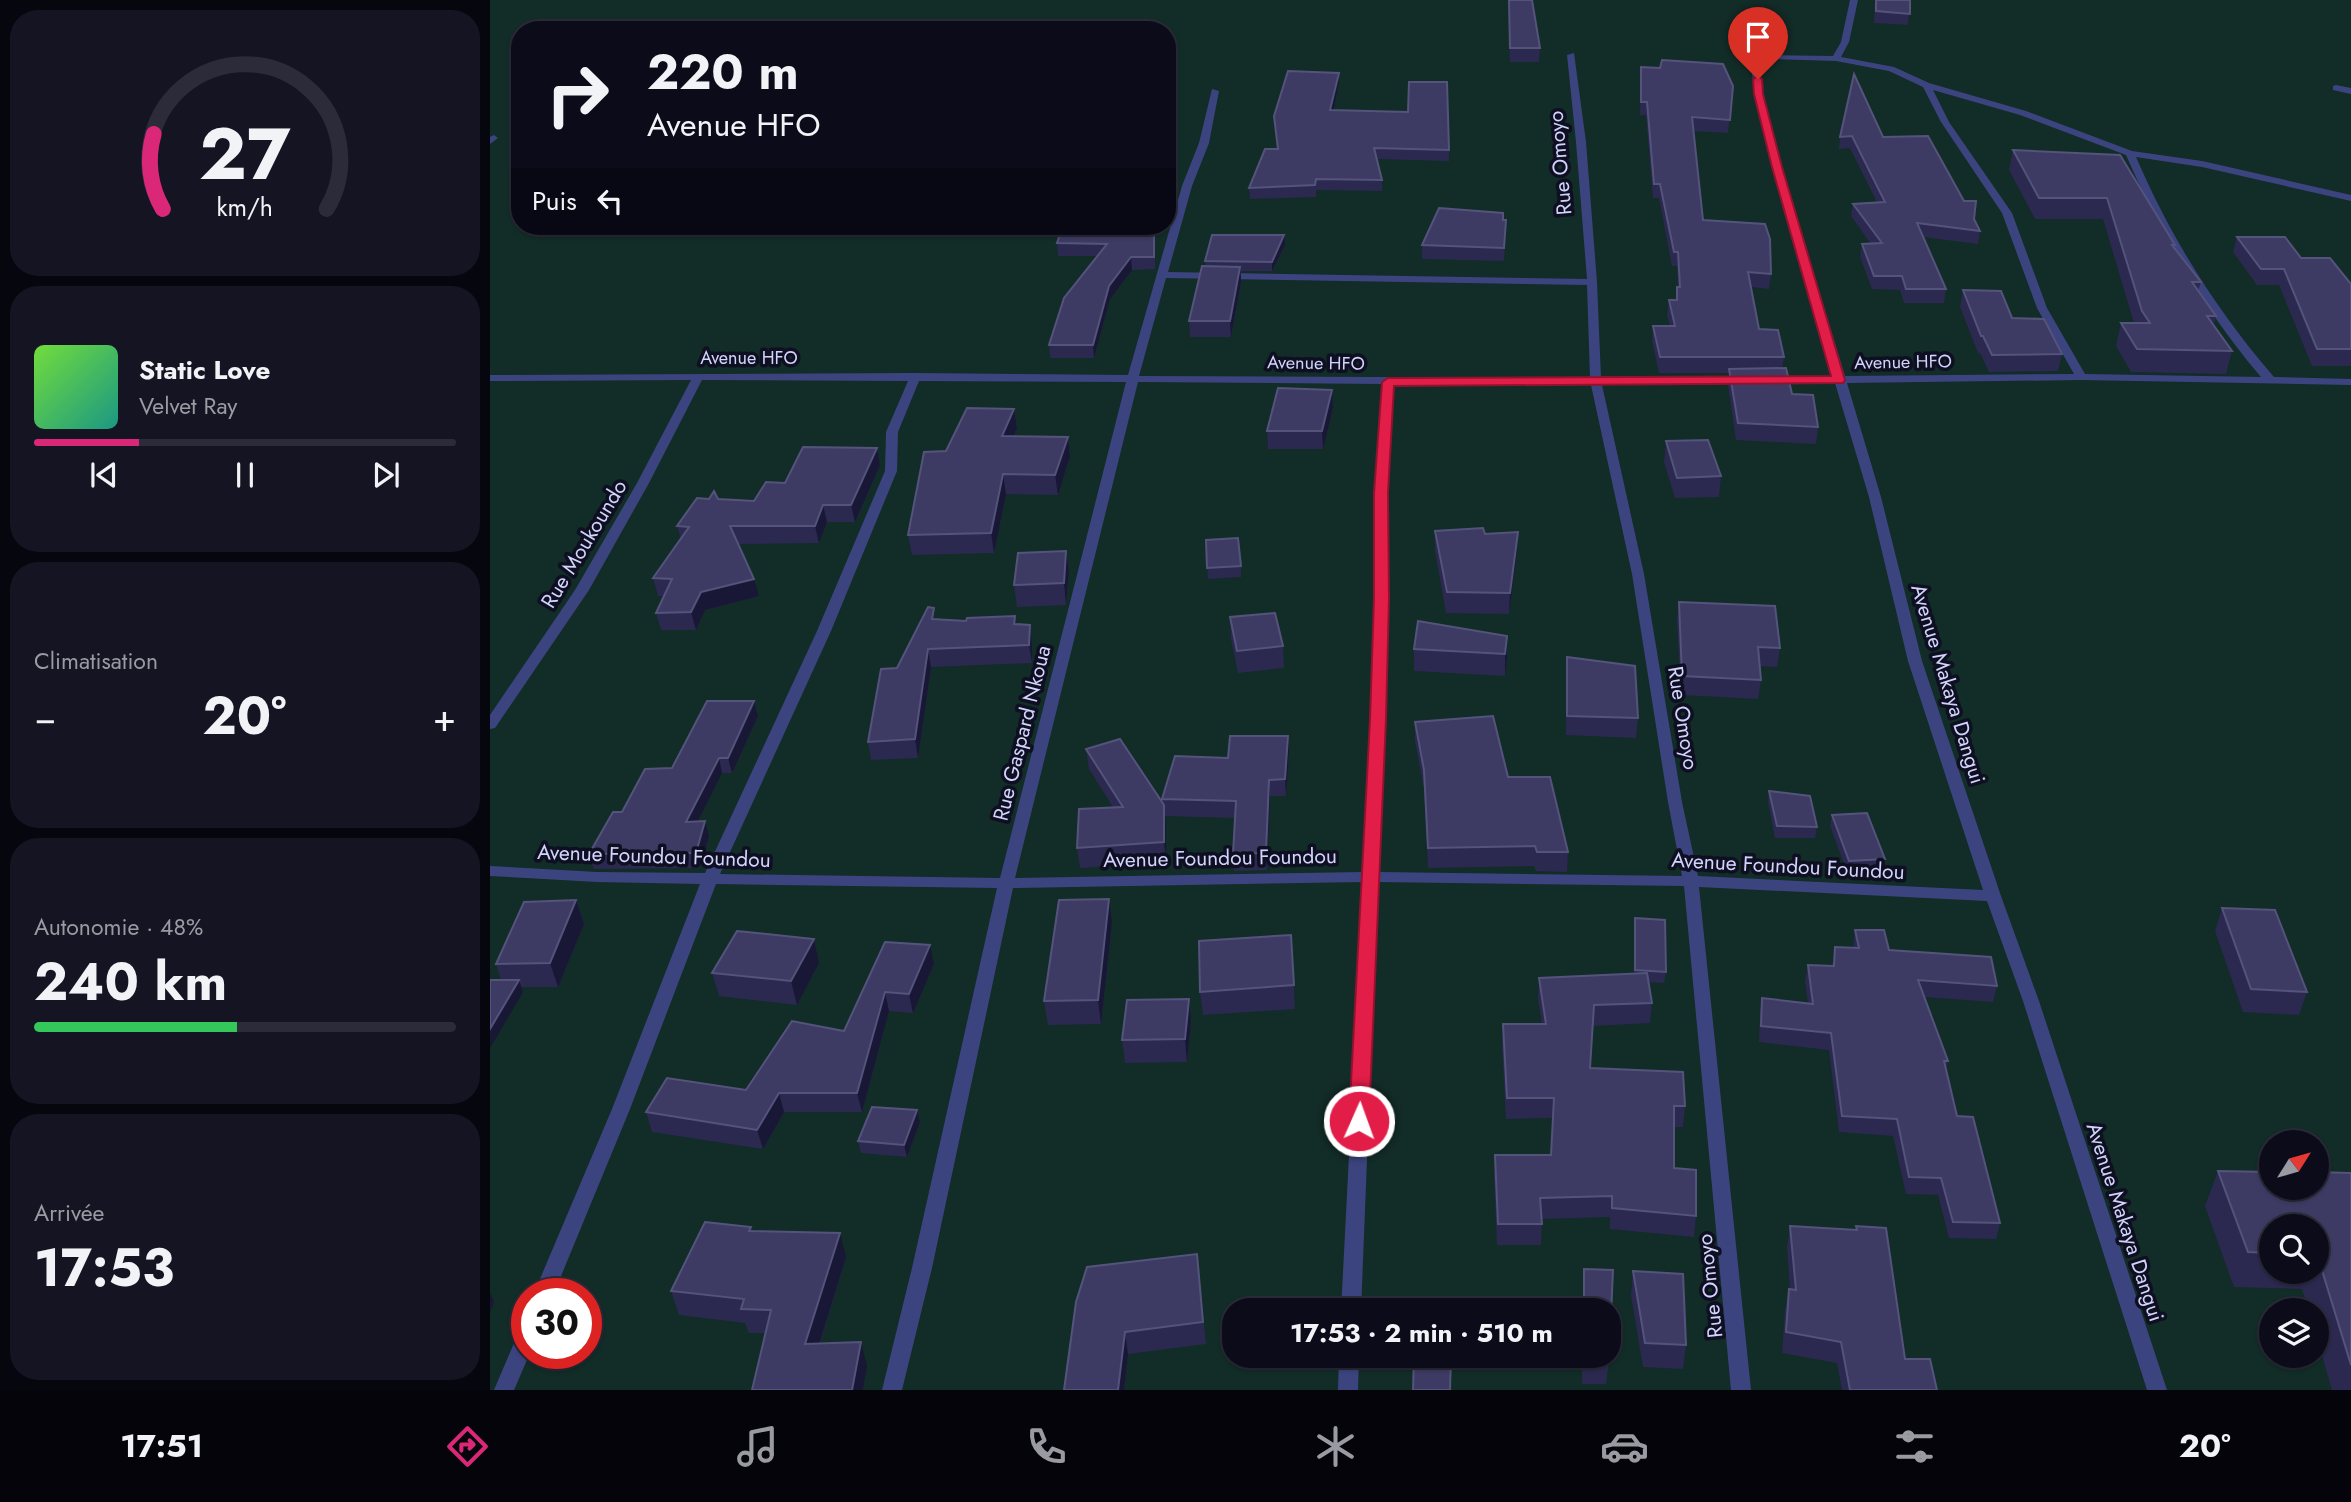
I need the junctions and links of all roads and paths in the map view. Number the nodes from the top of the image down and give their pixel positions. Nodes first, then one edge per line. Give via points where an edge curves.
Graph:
1 (1854, 0) edge
2 (1571, 55) dead end
3 (1836, 59) junction
4 (1926, 85) junction
5 (2336, 88) dead end
6 (1215, 91) dead end
7 (2351, 91) edge
8 (2130, 152) junction
9 (2351, 198) edge
10 (1176, 227) edge
11 (1174, 235) edge
12 (1163, 275) junction
13 (1592, 282) junction
14 (699, 376) junction
15 (915, 376) junction
16 (2081, 377) junction
17 (490, 378) edge
18 (1133, 378) junction
19 (1838, 380) junction
20 (2270, 380) junction
21 (1388, 382) junction
22 (1596, 382) junction
23 (2351, 382) edge
24 (490, 725) edge
25 (490, 871) edge
26 (1369, 877) junction
27 (710, 879) junction
28 (1691, 881) junction
29 (1006, 883) junction
30 (1993, 897) junction
31 (550, 1278) edge
32 (1352, 1298) edge
33 (1349, 1368) edge
34 (513, 1369) edge
35 (504, 1390) edge
36 (892, 1390) edge
37 (1348, 1390) edge
38 (1741, 1390) edge
39 (2157, 1390) edge

1 - 3 street via 1845,43
2 - 13 street, Rue Omoyo
3 - 4 street via 1891,69
3 - 19 street, Avenue Makaya Dangui via 1767,57 1754,61 1777,167
4 - 8 street via 2024,113
4 - 16 street via 1945,122 2007,213 2042,308
5 - 7 street
6 - 10 street, Rue Gaspard Nkoua via 1204,143
8 - 9 street
8 - 20 street via 2150,204 2189,272 2232,338
11 - 12 street, Rue Gaspard Nkoua
12 - 13 street
12 - 18 street, Rue Gaspard Nkoua
13 - 22 street, Rue Omoyo
14 - 15 street, Avenue HFO
14 - 17 street, Avenue HFO
14 - 24 street, Rue Moukoundo via 582,590
15 - 18 street, Avenue HFO
15 - 27 street via 892,432 891,471 824,631
16 - 19 street, Avenue HFO
16 - 20 street, Avenue HFO
18 - 21 street, Avenue HFO
18 - 29 street, Rue Gaspard Nkoua
19 - 22 street, Avenue HFO
19 - 30 street, Avenue Makaya Dangui via 1875,497 1915,661
20 - 23 street, Avenue HFO
21 - 22 street, Avenue HFO
21 - 26 street
22 - 28 street, Rue Omoyo via 1638,574
25 - 27 street, Avenue Foundou Foundou
26 - 28 street, Avenue Foundou Foundou
26 - 29 street, Avenue Foundou Foundou
26 - 32 street
27 - 29 street, Avenue Foundou Foundou
27 - 31 street
28 - 30 street, Avenue Foundou Foundou
28 - 38 street, Rue Omoyo
29 - 36 street, Rue Gaspard Nkoua
30 - 39 street, Avenue Makaya Dangui
33 - 37 street
34 - 35 street

